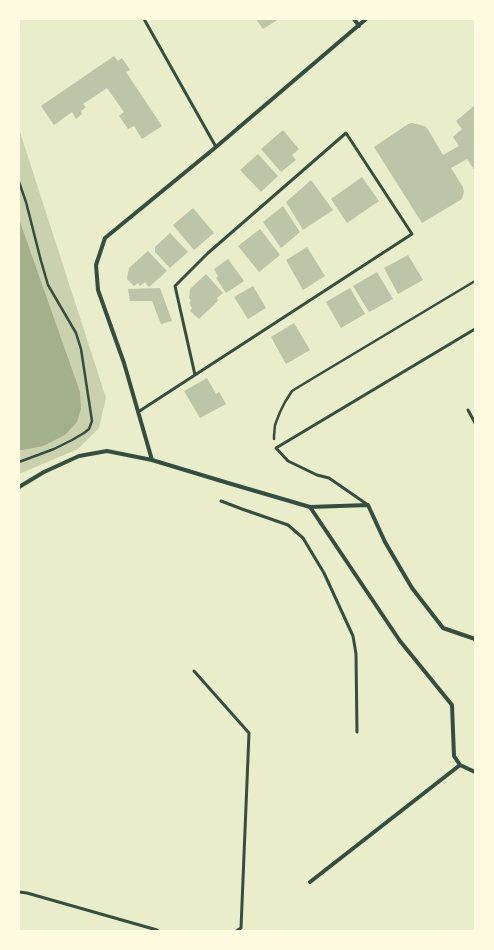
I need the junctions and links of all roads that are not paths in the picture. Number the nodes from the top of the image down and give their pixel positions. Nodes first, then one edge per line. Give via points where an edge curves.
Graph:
1 (144, 19) edge
2 (354, 19) edge
3 (366, 19) edge
4 (359, 26) junction
5 (216, 146) junction
6 (475, 329) edge
7 (195, 375) junction
8 (468, 410) dead end
9 (138, 412) junction
10 (475, 423) edge
11 (152, 460) junction
12 (19, 487) edge
13 (221, 501) dead end
14 (368, 505) junction
15 (310, 507) junction
16 (475, 639) edge
17 (194, 671) dead end
18 (358, 732) dead end
19 (460, 765) junction
20 (475, 772) edge
21 (310, 882) dead end
22 (19, 892) edge
23 (158, 931) edge
24 (236, 931) edge

1 - 5 lane
2 - 4 street
3 - 4 street
4 - 5 street
5 - 9 street via 104,238 96,265 98,290
6 - 14 lane via 276,448 288,461 329,478
7 - 7 lane via 412,234 346,133 208,253 175,286
7 - 9 lane
8 - 10 lane
9 - 11 street
11 - 12 street via 107,451 79,456
11 - 15 street
13 - 18 lane via 288,525 303,538 324,573 353,636 356,654
14 - 15 street
14 - 16 street via 385,542 412,588 443,628
15 - 19 street via 400,641 452,705 454,756
17 - 24 lane via 249,733 241,928
19 - 20 street
19 - 21 street
22 - 23 lane

